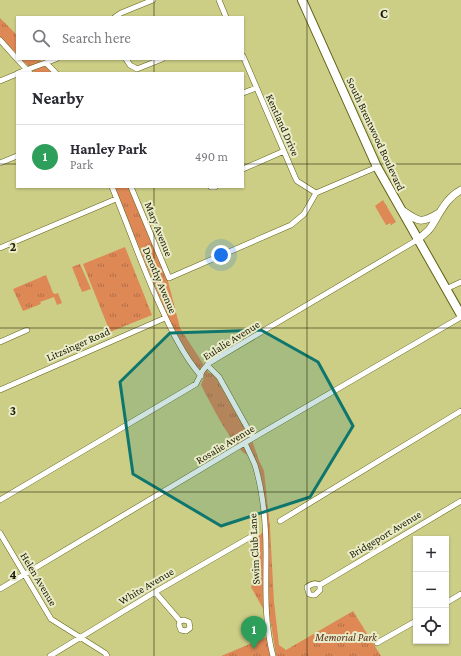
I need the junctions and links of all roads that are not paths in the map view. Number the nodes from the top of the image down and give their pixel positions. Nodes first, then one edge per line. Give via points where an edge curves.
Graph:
1 (153, 0) edge
2 (219, 0) edge
3 (302, 0) edge
4 (116, 16) edge
5 (226, 16) edge
6 (0, 40) edge
7 (16, 58) edge
8 (244, 58) edge
9 (18, 60) edge
10 (54, 60) edge
11 (127, 60) edge
12 (159, 60) edge
13 (46, 63) junction
14 (29, 71) edge
15 (55, 72) edge
16 (16, 74) edge
17 (0, 81) edge
18 (256, 88) junction
19 (244, 94) edge
20 (284, 151) junction
21 (16, 156) edge
22 (0, 163) edge
23 (377, 167) junction
24 (244, 168) edge
25 (112, 188) edge
26 (131, 188) edge
27 (461, 190) edge
28 (316, 194) junction
29 (116, 198) junction
30 (400, 209) junction
31 (439, 213) junction
32 (417, 240) junction
33 (0, 248) edge
34 (461, 282) edge
35 (446, 289) junction
36 (461, 316) edge
37 (165, 318) junction
38 (27, 330) dead end
39 (0, 342) edge
40 (207, 365) junction
41 (201, 376) junction
42 (0, 390) edge
43 (461, 411) edge
44 (253, 438) junction
45 (245, 443) junction
46 (0, 500) edge
47 (461, 501) edge
48 (280, 521) dead end
49 (0, 533) edge
50 (254, 535) dead end
51 (25, 575) junction
52 (320, 585) dead end
53 (0, 590) edge
54 (155, 592) junction
55 (461, 594) edge
56 (449, 601) edge
57 (180, 621) dead end
58 (413, 623) edge
59 (80, 638) junction
60 (378, 643) dead end
61 (50, 656) edge
62 (107, 656) edge
63 (273, 656) edge

1 - 4 street
2 - 5 street
3 - 23 main road, South Brentwood Boulevard
6 - 7 street
8 - 18 street, Kentland Drive
9 - 14 street
10 - 13 street
11 - 12 street via 136,69
13 - 14 street
13 - 15 street
16 - 17 street
18 - 19 street
18 - 20 street, Kentland Drive
20 - 24 street
20 - 28 street, Kentland Drive via 298,181
21 - 22 street
23 - 28 street
23 - 30 main road, South Brentwood Boulevard
25 - 29 street, Dorothy Avenue
26 - 28 street, Mary Avenue via 169,278 290,225 304,214
27 - 31 street via 452,196
29 - 33 street
29 - 37 street, Dorothy Avenue
30 - 31 street via 417,220 424,221
30 - 32 main road, South Brentwood Boulevard
31 - 32 street via 430,228
32 - 35 main road, South Brentwood Boulevard
32 - 40 street, Eulalie Avenue
34 - 35 street
35 - 36 main road, South Brentwood Boulevard
36 - 44 street, Rosalie Avenue
37 - 41 street, Dorothy Avenue via 191,364
37 - 42 street, Litzsinger Road
38 - 39 street
40 - 41 street, Eulalie Avenue
40 - 44 street via 219,377
41 - 46 street, Eulalie Avenue via 196,384
43 - 48 street
44 - 45 street, Rosalie Avenue
45 - 51 street, Rosalie Avenue
45 - 63 street, Swim Club Lane via 258,480 264,519 266,609
47 - 52 street, Bridgeport Avenue
49 - 51 street, Helen Avenue
50 - 54 street, White Avenue
51 - 53 street, Rosalie Avenue
51 - 59 street, Helen Avenue via 52,619
54 - 57 street
54 - 59 street, White Avenue
55 - 56 street
58 - 60 street
59 - 61 street, White Avenue
59 - 62 street, Helen Avenue

